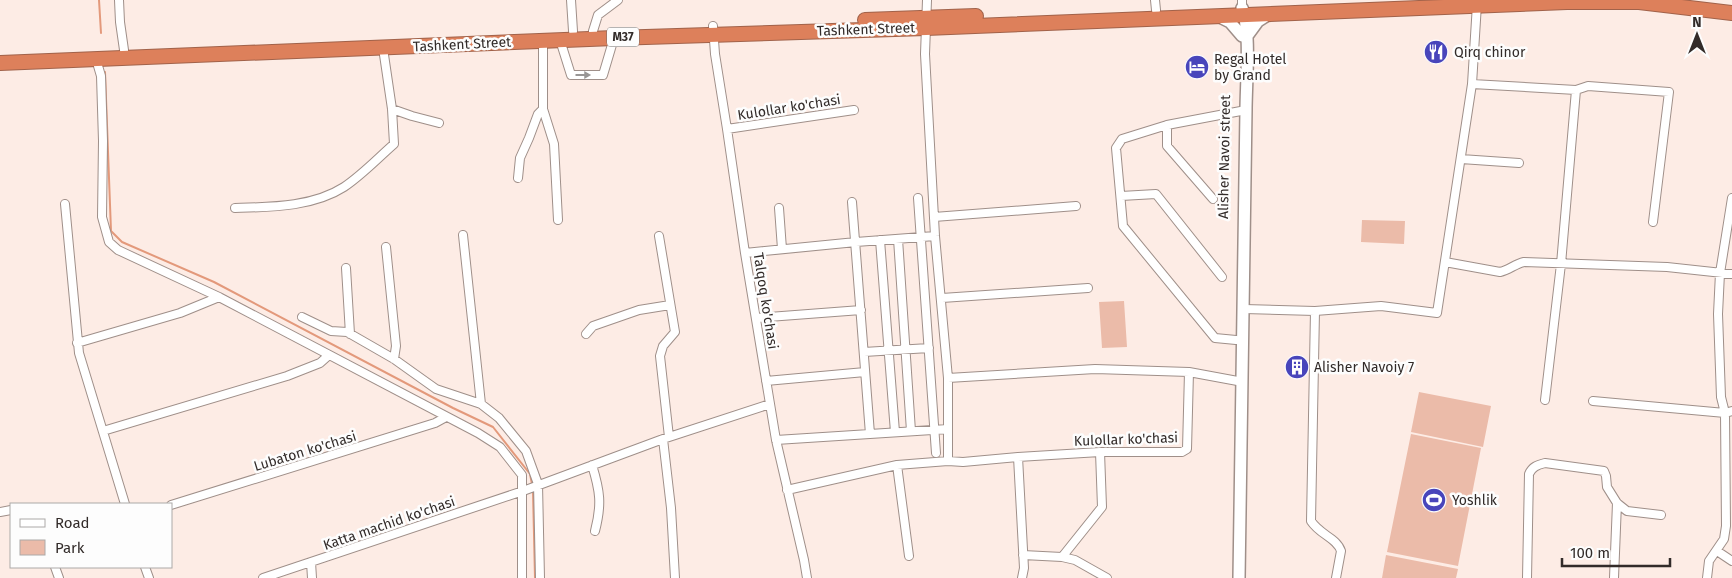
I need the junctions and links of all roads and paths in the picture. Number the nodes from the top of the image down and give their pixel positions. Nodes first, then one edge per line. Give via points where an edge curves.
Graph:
1 (119, 0) edge
2 (571, 0) edge
3 (618, 0) edge
4 (926, 0) edge
5 (1421, 0) edge
6 (1699, 0) edge
7 (1477, 3) edge
8 (1732, 4) edge
9 (1155, 5) edge
10 (1242, 9) edge
11 (1732, 13) edge
12 (1269, 14) junction
13 (1218, 16) junction
14 (926, 23) junction
15 (593, 30) junction
16 (713, 30) junction
17 (573, 31) junction
18 (1244, 36) junction
19 (614, 38) junction
20 (560, 40) junction
21 (543, 41) junction
22 (383, 48) junction
23 (124, 50) junction
24 (0, 56) edge
25 (96, 59) junction
26 (0, 64) edge
27 (1472, 84) junction
28 (1576, 90) junction
29 (392, 108) junction
30 (543, 109) junction
31 (854, 110) dead end
32 (1243, 111) junction
33 (439, 122) dead end
34 (1166, 125) junction
35 (728, 129) junction
36 (1461, 159) junction
37 (1519, 163) dead end
38 (518, 178) dead end
39 (1120, 196) junction
40 (918, 198) dead end
41 (1732, 198) edge
42 (1214, 199) dead end
43 (852, 202) dead end
44 (64, 204) dead end
45 (1076, 206) dead end
46 (235, 208) dead end
47 (779, 208) dead end
48 (934, 218) junction
49 (558, 220) dead end
50 (1653, 222) dead end
51 (463, 235) dead end
52 (658, 236) dead end
53 (935, 236) junction
54 (921, 237) junction
55 (898, 239) junction
56 (880, 240) junction
57 (856, 242) junction
58 (386, 247) dead end
59 (782, 250) junction
60 (745, 253) junction
61 (1445, 262) junction
62 (1561, 264) junction
63 (346, 268) dead end
64 (1720, 273) junction
65 (1732, 274) edge
66 (1222, 277) dead end
67 (1088, 288) dead end
68 (220, 297) junction
69 (942, 298) junction
70 (670, 305) junction
71 (1244, 309) junction
72 (861, 310) junction
73 (1315, 311) junction
74 (302, 317) dead end
75 (756, 318) junction
76 (350, 334) junction
77 (586, 334) dead end
78 (1236, 340) junction
79 (77, 343) junction
80 (929, 348) junction
81 (905, 350) junction
82 (888, 351) junction
83 (864, 352) junction
84 (329, 355) junction
85 (394, 360) junction
86 (866, 372) junction
87 (1189, 372) junction
88 (948, 378) junction
89 (766, 381) junction
90 (1239, 381) junction
91 (1545, 400) dead end
92 (1593, 401) dead end
93 (481, 404) junction
94 (770, 404) junction
95 (1728, 412) edge
96 (446, 417) junction
97 (948, 429) junction
98 (934, 430) junction
99 (103, 431) junction
100 (910, 431) junction
101 (895, 432) junction
102 (870, 434) junction
103 (666, 438) junction
104 (776, 440) junction
105 (1100, 452) junction
106 (936, 454) dead end
107 (1018, 457) junction
108 (948, 461) junction
109 (592, 465) junction
110 (897, 465) junction
111 (538, 484) junction
112 (787, 490) junction
113 (523, 491) junction
114 (1729, 496) edge
115 (125, 503) edge
116 (1617, 503) junction
117 (172, 505) edge
118 (1661, 515) dead end
119 (596, 531) dead end
120 (1729, 531) edge
121 (1717, 551) junction
122 (1023, 555) junction
123 (909, 556) dead end
124 (1062, 557) junction
125 (1732, 560) edge
126 (311, 562) junction
127 (263, 578) edge
128 (312, 578) edge
129 (522, 578) edge
130 (540, 578) edge
131 (675, 578) edge
132 (807, 578) edge
133 (1022, 578) edge
134 (1107, 578) edge
135 (1232, 578) edge
136 (1239, 578) edge
137 (1336, 578) edge
138 (1527, 578) edge
139 (1614, 578) edge
140 (1707, 578) edge

1 - 23 street
2 - 17 street
3 - 15 street via 598,15
4 - 14 street
5 - 10 highway, Tashkent Street / M37
6 - 8 highway
7 - 11 highway, Tashkent Street / M37 via 1639,2
7 - 12 highway, Tashkent Street / M37
7 - 27 street
9 - 10 highway, Tashkent Street / M37
9 - 14 highway, Tashkent Street / M37
10 - 12 highway, Tashkent Street / M37
10 - 13 highway, Tashkent Street / M37
10 - 18 main road, Alisher Navoi street
12 - 18 main road
13 - 14 highway, Tashkent Street / M37
13 - 18 main road via 1230,22
14 - 16 highway, Tashkent Street / M37
14 - 48 street
15 - 16 highway, Tashkent Street / M37
15 - 17 highway, Tashkent Street / M37
16 - 19 highway, Tashkent Street / M37
16 - 35 street, Talqoq ko'chasi
17 - 23 highway, Tashkent Street / M37
18 - 32 main road, Alisher Navoi street
19 - 20 highway, Tashkent Street / M37
20 -> 19 street via 571,75 603,75
20 - 21 highway, Tashkent Street / M37
21 - 22 highway, Tashkent Street / M37
21 - 30 street
22 - 25 highway, Tashkent Street / M37
22 - 29 street
23 - 24 highway, Tashkent Street / M37
25 - 26 highway, Tashkent Street / M37
25 - 68 street via 100,76 103,141 102,217 110,242 118,250
27 - 28 street
27 - 36 street
28 - 50 street via 1588,86 1669,92
28 - 62 street
29 - 33 street
29 - 46 street via 394,144 343,187 315,200
30 - 38 street via 520,158
30 - 49 street via 554,144
31 - 35 street, Kulollar ko'chasi
32 - 34 street
32 - 71 main road, Alisher Navoi street
32 - 78 main road, Alisher Navoi street
34 - 39 street via 1122,139 1116,148
34 - 42 street via 1167,146
35 - 60 street, Talqoq ko'chasi
36 - 37 street
36 - 61 street
39 - 66 street via 1156,194
39 - 78 street via 1123,226 1216,338
40 - 54 street
41 - 64 street
43 - 57 street
44 - 79 street
45 - 48 street
47 - 59 street
48 - 53 street
51 - 93 street
52 - 70 street
53 - 54 street
53 - 69 street
54 - 55 street
54 - 80 street
55 - 56 street
55 - 81 street
56 - 57 street
56 - 82 street
57 - 59 street
57 - 72 street
58 - 85 street via 396,346
59 - 60 street
60 - 75 street, Talqoq ko'chasi
61 - 62 street via 1500,272 1524,262
61 - 73 street via 1437,313 1381,306
62 - 64 street
62 - 91 street
63 - 76 street
64 - 65 street
64 - 95 street via 1721,397
67 - 69 street
68 - 79 street via 180,313
68 - 84 street
69 - 88 street
70 - 77 street via 639,310 593,326
70 - 103 street via 675,332 663,346 660,356
71 - 73 street
71 - 90 main road, Alisher Navoi street
72 - 75 street
72 - 83 street
73 - 137 street via 1312,522 1316,529 1340,547
74 - 76 street via 331,331
75 - 89 street, Talqoq ko'chasi
76 - 85 street
78 - 90 main road, Alisher Navoi street
79 - 99 street
80 - 81 street
80 - 98 street
81 - 82 street
81 - 100 street
82 - 83 street
82 - 101 street
83 - 86 street
84 - 96 street
84 - 99 street via 287,376
85 - 93 street via 436,389
86 - 89 street
86 - 102 street
87 - 88 street via 1095,369
87 - 90 street
87 - 105 street, Kulollar ko'chasi via 1187,449 1182,452
88 - 97 street
89 - 94 street, Talqoq ko'chasi
90 - 135 main road, Alisher Navoi street
90 - 136 main road, Alisher Navoi street
92 - 95 street
93 - 111 street via 499,418 526,451
94 - 103 street, Katta machid ko'chasi
94 - 104 street, Talqoq ko'chasi
95 - 114 street
96 - 113 street via 500,447 522,475
96 - 117 street, Lubaton ko'chasi
97 - 98 street
97 - 108 street
98 - 100 street
98 - 106 street
99 - 115 street
100 - 101 street
101 - 102 street
102 - 104 street
103 - 109 street, Katta machid ko'chasi
103 - 131 street
104 - 112 street, Talqoq ko'chasi
105 - 107 street, Kulollar ko'chasi
105 - 124 street via 1102,507
107 - 108 street, Kulollar ko'chasi
107 - 122 street
108 - 110 street, Kulollar ko'chasi
109 - 111 street, Katta machid ko'chasi
109 - 119 street via 600,510
110 - 112 street, Kulollar ko'chasi
110 - 123 street
111 - 113 street, Katta machid ko'chasi
111 - 130 street
112 - 132 street, Talqoq ko'chasi
113 - 126 street, Katta machid ko'chasi
113 - 129 street
114 - 120 street
116 - 118 street via 1627,512
116 - 138 street via 1607,487 1604,471 1545,463 1532,469 1529,474
116 - 139 street
120 - 121 street
121 - 125 street
121 - 140 street via 1709,561
122 - 124 street
122 - 133 street
124 - 134 street via 1075,560
126 - 127 street, Katta machid ko'chasi
126 - 128 street

